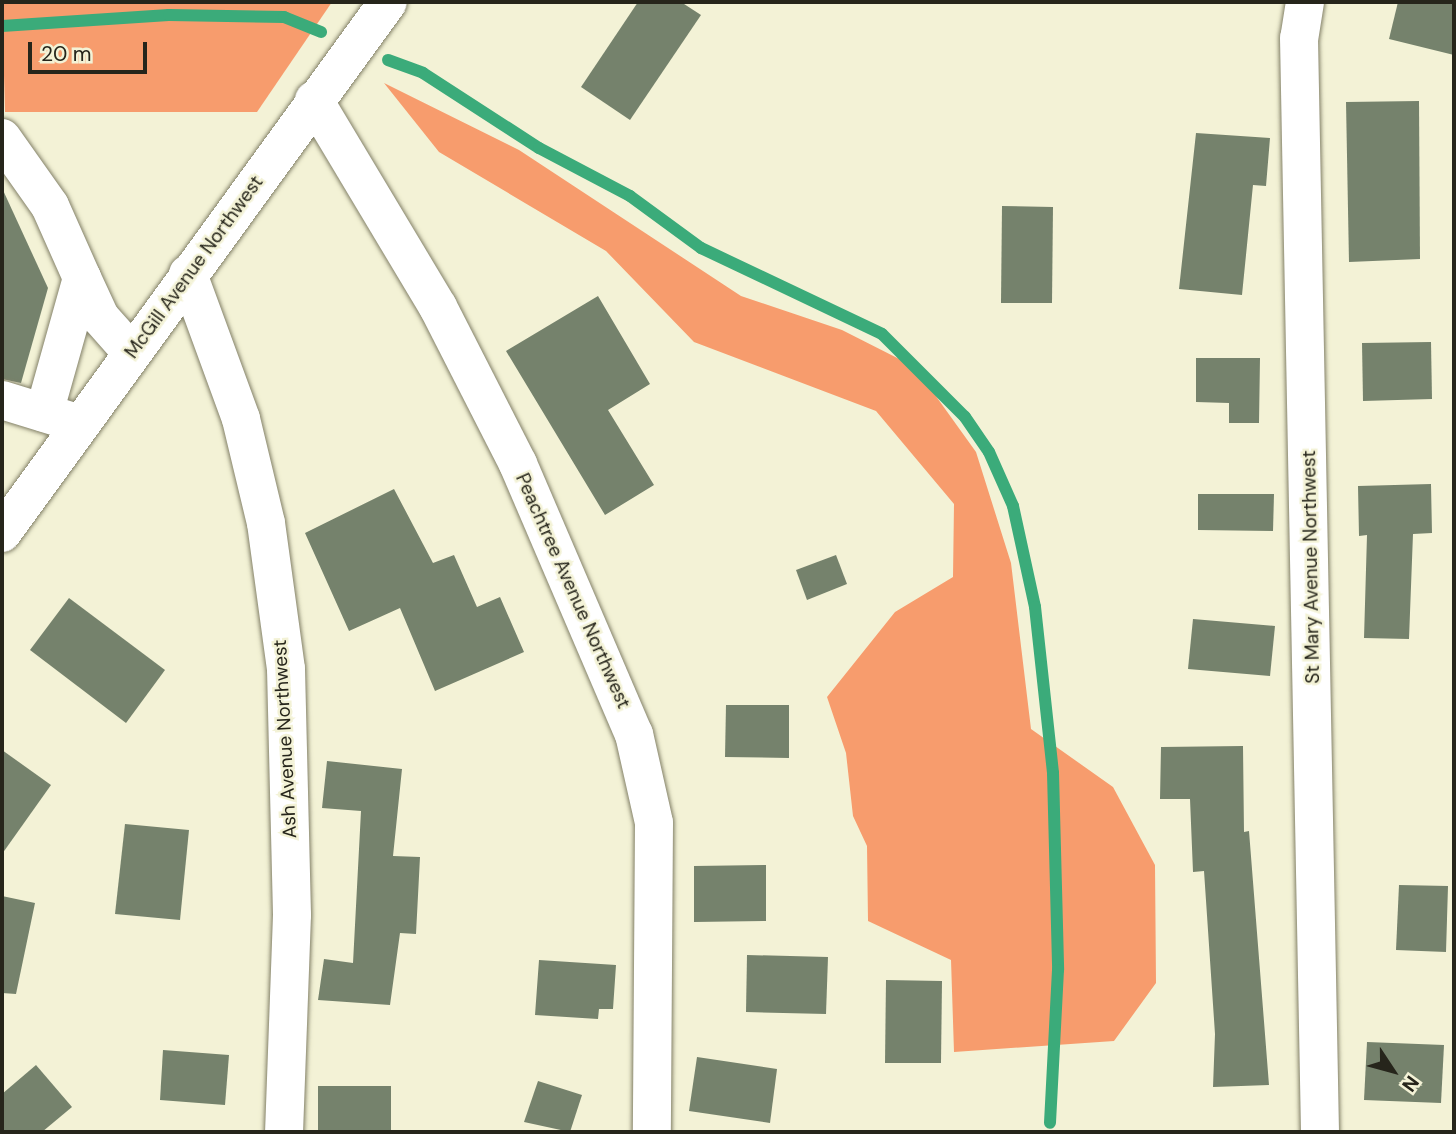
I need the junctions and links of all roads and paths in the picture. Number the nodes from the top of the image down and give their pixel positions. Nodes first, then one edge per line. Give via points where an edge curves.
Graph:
1 (387, 2) edge
2 (1305, 2) edge
3 (314, 100) junction
4 (2, 138) edge
5 (188, 274) junction
6 (82, 278) junction
7 (132, 353) junction
8 (2, 400) edge
9 (44, 413) junction
10 (80, 424) junction
11 (2, 533) edge
12 (284, 1132) edge
13 (652, 1132) edge
14 (1320, 1132) edge

1 - 3 street, McGill Avenue Northwest
2 - 14 street, St Mary Avenue Northwest via 1299,38
3 - 5 street, McGill Avenue Northwest
3 - 13 street, Peachtree Avenue Northwest via 438,307 517,464 634,734 654,823
4 - 6 street via 50,206
5 - 7 street, McGill Avenue Northwest
5 - 12 street, Ash Avenue Northwest via 241,418 266,523 286,668 292,915
6 - 7 street via 100,317
6 - 9 street
7 - 10 street, McGill Avenue Northwest
8 - 9 street
9 - 10 street
10 - 11 street, McGill Avenue Northwest

